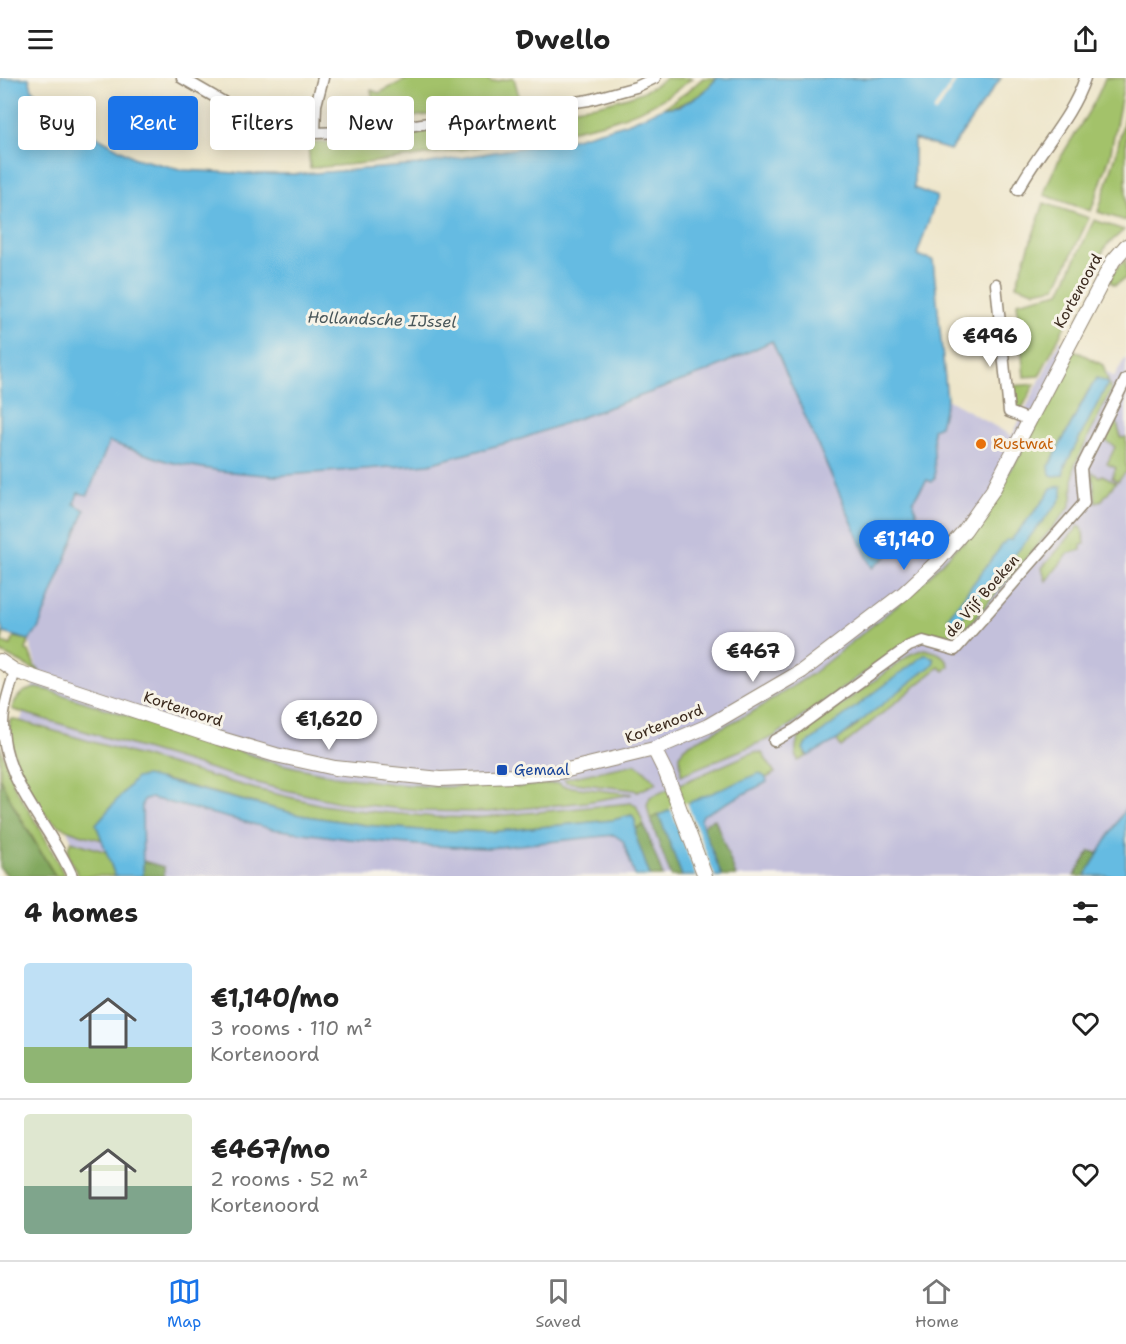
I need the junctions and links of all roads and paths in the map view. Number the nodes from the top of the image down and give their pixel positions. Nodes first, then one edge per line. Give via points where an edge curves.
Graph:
1 (182, 78) edge
2 (323, 78) edge
3 (655, 78) edge
4 (1085, 78) edge
5 (213, 96) edge
6 (315, 133) joint
7 (1018, 190) dead end
8 (1126, 246) edge
9 (996, 284) dead end
10 (1126, 379) edge
11 (1029, 420) junction
12 (0, 661) edge
13 (15, 670) junction
14 (774, 741) dead end
15 (654, 749) junction
16 (72, 876) edge
17 (705, 876) edge

1 - 5 street
2 - 6 street via 316,105
3 - 6 street via 589,100 373,131
4 - 7 street via 1073,105
8 - 11 street, Kortenoord via 1113,261
9 - 11 street via 1009,412
10 - 14 street, de Vijf Boeken via 1081,468 1084,503 955,650 923,641 909,646
11 - 15 street, Kortenoord via 993,490 965,530 904,593 802,671 708,726
12 - 13 street, Kortenoord
13 - 15 street, Kortenoord via 218,738 335,768 440,779 514,777 559,772
13 - 16 street via 3,724 9,761
15 - 17 street

